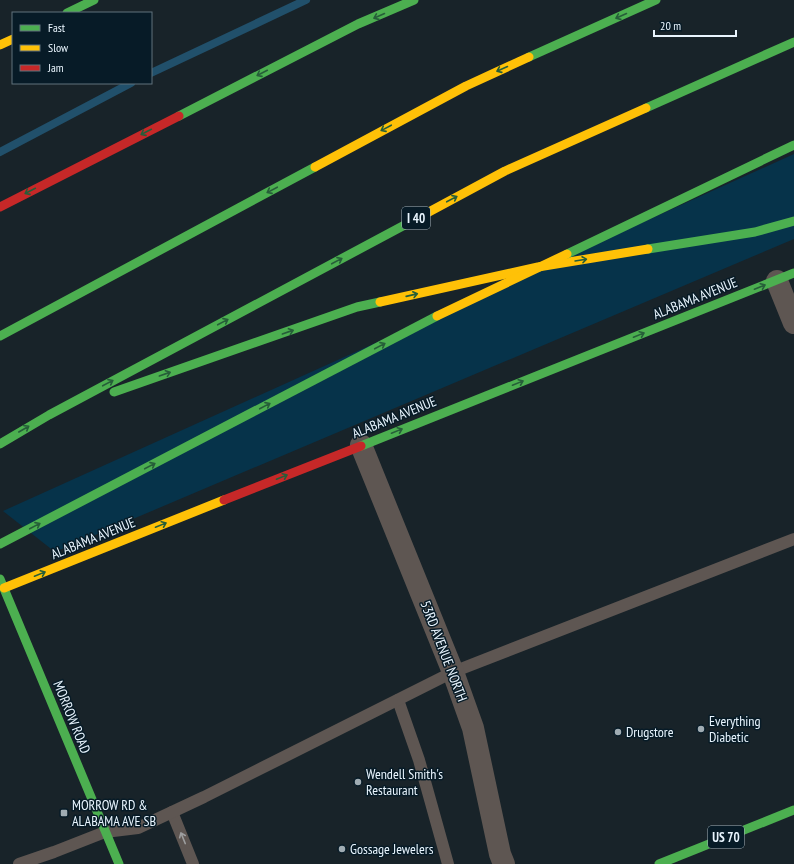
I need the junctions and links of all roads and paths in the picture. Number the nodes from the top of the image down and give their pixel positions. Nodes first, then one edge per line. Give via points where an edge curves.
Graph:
1 (94, 0) edge
2 (414, 0) edge
3 (656, 0) edge
4 (69, 12) edge
5 (12, 39) edge
6 (794, 42) edge
7 (0, 45) edge
8 (794, 145) edge
9 (0, 207) edge
10 (794, 221) edge
11 (785, 277) edge
12 (794, 323) edge
13 (0, 336) edge
14 (49, 415) junction
15 (0, 444) edge
16 (361, 446) junction
17 (794, 538) edge
18 (0, 544) edge
19 (0, 579) edge
20 (4, 588) junction
21 (453, 672) junction
22 (398, 700) junction
23 (794, 810) edge
24 (172, 812) junction
25 (105, 832) junction
26 (23, 863) edge
27 (119, 864) edge
28 (193, 864) edge
29 (448, 864) edge
30 (504, 864) edge
31 (659, 864) edge

1 - 4 main road
2 -> 9 main road via 358,24
3 -> 13 main road via 466,86
5 - 7 main road
14 -> 6 main road, I 40 via 505,171
18 -> 8 main road, bridge via 419,325
14 -> 10 main road via 357,307 538,267 755,232
11 - 12 street
16 -> 11 main road, ALABAMA AVENUE
15 -> 14 main road, I 40
20 -> 16 main road, ALABAMA AVENUE
16 - 21 street, 53RD AVENUE NORTH
17 - 21 lane
19 - 20 main road, MORROW ROAD
20 - 25 main road, MORROW ROAD
21 - 22 lane
21 - 30 street, 53RD AVENUE NORTH via 473,728
22 - 24 lane
22 - 29 lane via 419,760
23 - 31 main road, US 70
24 - 25 lane via 138,828
28 -> 24 lane
25 - 26 lane
25 - 27 main road, MORROW ROAD

